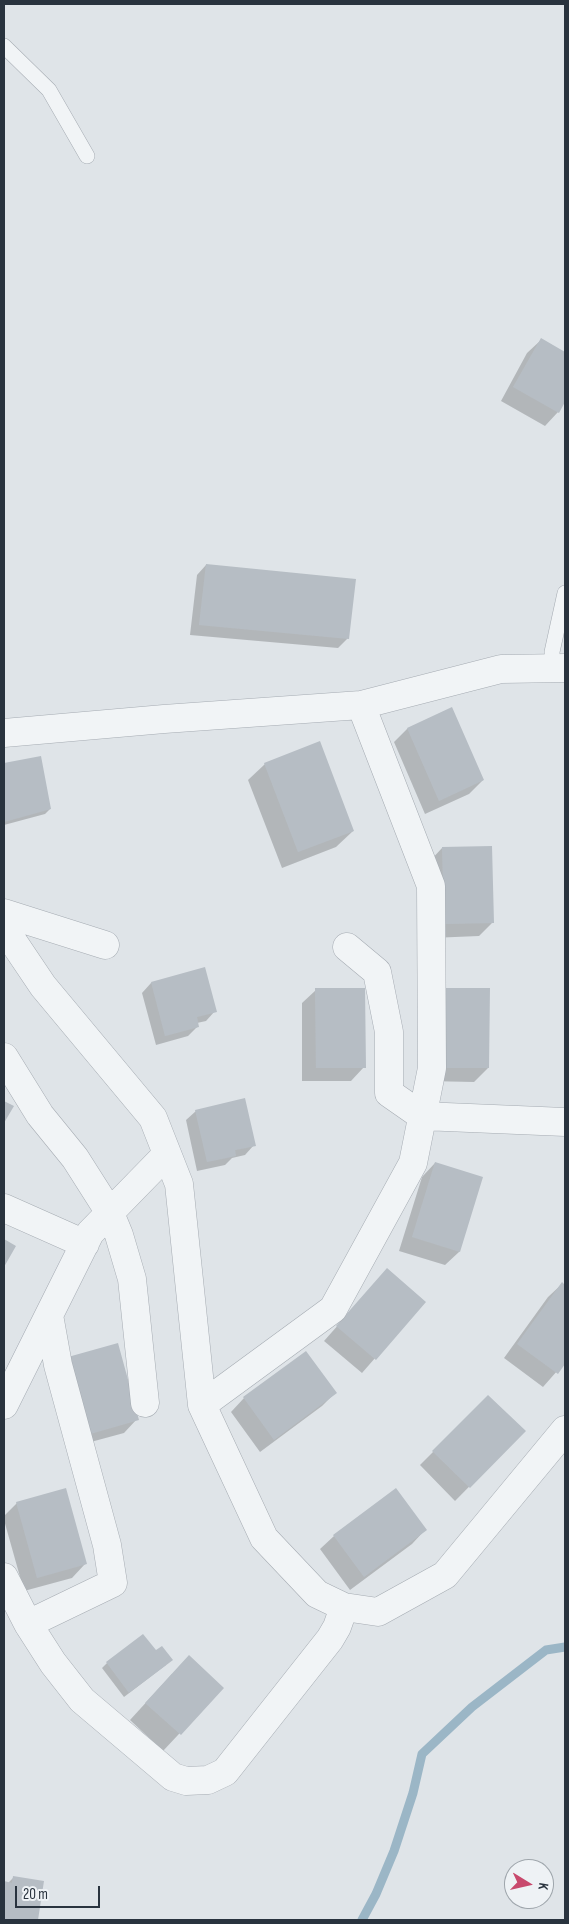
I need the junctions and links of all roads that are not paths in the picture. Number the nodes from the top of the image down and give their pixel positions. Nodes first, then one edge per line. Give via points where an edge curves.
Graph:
1 (4, 46) edge
2 (87, 156) dead end
3 (565, 593) edge
4 (559, 668) edge
5 (361, 705) junction
6 (4, 733) edge
7 (4, 914) edge
8 (4, 928) edge
9 (105, 945) dead end
10 (348, 948) dead end
11 (12, 959) edge
12 (4, 1057) edge
13 (422, 1116) junction
14 (565, 1122) edge
15 (167, 1154) junction
16 (4, 1208) edge
17 (110, 1213) junction
18 (85, 1244) junction
19 (49, 1315) junction
20 (145, 1403) dead end
21 (4, 1405) edge
22 (202, 1406) junction
23 (565, 1430) edge
24 (4, 1576) edge
25 (344, 1607) junction
26 (28, 1624) junction

1 - 2 lane via 49,90
3 - 4 lane via 552,652
4 - 5 street via 501,669
5 - 6 street
5 - 13 street via 431,886 432,1068
7 - 9 street
8 - 11 street
10 - 13 street via 377,972 389,1032 389,1093
11 - 15 street via 43,986 153,1118
12 - 17 street via 40,1115 74,1158
13 - 14 street
13 - 22 street via 413,1163 333,1309
15 - 17 street
15 - 22 street via 179,1184
16 - 18 street
17 - 18 street via 90,1233
17 - 20 street via 132,1279
18 - 19 street
19 - 21 street
19 - 26 street via 58,1365 107,1545 113,1583
22 - 25 street via 264,1538 317,1594
23 - 25 street via 445,1575 378,1612
24 - 26 street
25 - 26 street via 330,1639 226,1772 199,1782 173,1776 82,1700

